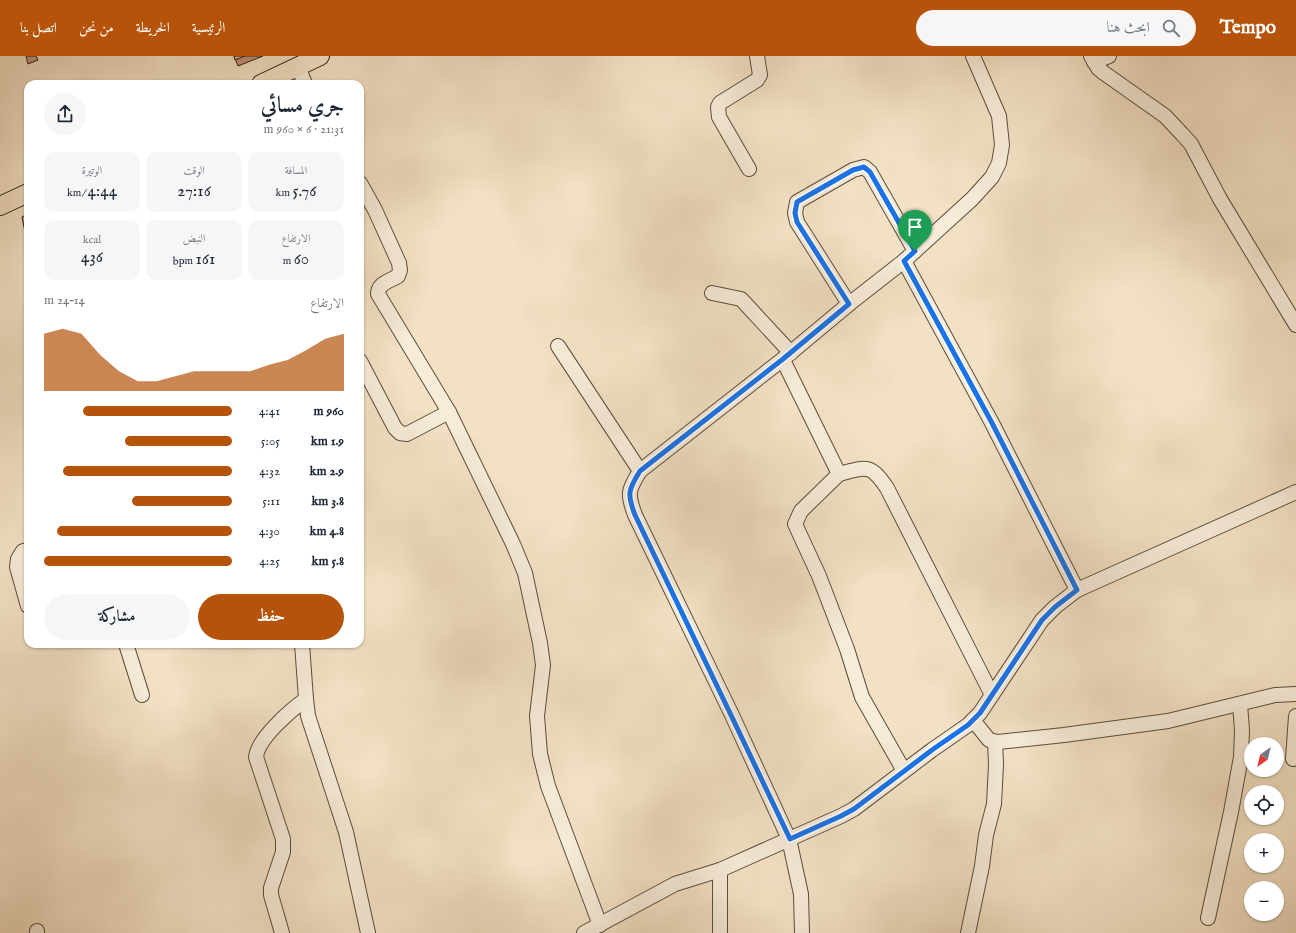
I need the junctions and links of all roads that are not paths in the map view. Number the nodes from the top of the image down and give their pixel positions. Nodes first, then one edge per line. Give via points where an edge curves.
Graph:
1 (320, 56) edge
2 (757, 56) edge
3 (973, 56) edge
4 (1109, 56) edge
5 (1092, 59) edge
6 (298, 66) junction
7 (269, 80) edge
8 (303, 80) edge
9 (749, 169) dead end
10 (364, 190) edge
11 (24, 195) edge
12 (0, 206) edge
13 (915, 251) junction
14 (904, 261) junction
15 (712, 293) dead end
16 (849, 304) junction
17 (1296, 325) edge
18 (558, 346) dead end
19 (787, 356) junction
20 (364, 369) edge
21 (449, 412) junction
22 (640, 471) junction
23 (838, 474) junction
24 (1296, 492) edge
25 (24, 552) edge
26 (1077, 590) junction
27 (24, 592) edge
28 (127, 648) edge
29 (302, 648) edge
30 (1296, 694) edge
31 (992, 695) junction
32 (142, 696) dead end
33 (306, 699) junction
34 (1240, 704) junction
35 (1296, 716) edge
36 (973, 720) junction
37 (995, 742) junction
38 (1293, 759) dead end
39 (904, 771) junction
40 (790, 839) junction
41 (720, 870) junction
42 (1208, 918) dead end
43 (600, 925) junction
44 (282, 933) edge
45 (368, 933) edge
46 (584, 933) edge
47 (720, 933) edge
48 (802, 933) edge
49 (968, 933) edge

1 - 6 main road
2 - 9 street via 760,75 718,107 719,117
3 - 13 street via 998,116 1002,145 999,163 992,176 972,199
4 - 5 street
5 - 17 street via 1104,73 1165,116 1191,144 1220,199
6 - 7 main road
6 - 8 street
10 - 21 street via 400,270 398,276 380,285 378,294
11 - 12 main road
13 - 14 street
13 - 16 street via 870,172 864,167 853,170 797,202 797,222
14 - 16 street
14 - 26 street via 992,423
15 - 19 street via 741,299
16 - 19 street
18 - 22 street
19 - 22 street
19 - 23 street
20 - 21 street via 400,433 407,434
21 - 43 street via 525,574 543,665 537,716 540,754 548,786
22 - 40 street via 630,487 630,501 635,515
23 - 31 street via 862,468 879,475
23 - 39 street via 801,511 795,524 819,576 862,697
24 - 26 street
25 - 27 street via 18,559 17,567
26 - 31 street via 1042,620
28 - 32 street
29 - 33 street
30 - 34 street via 1275,695
31 - 36 street
33 - 44 street via 291,710 261,743 256,757 282,839 283,852 271,888
33 - 45 street via 308,716 346,832
34 - 37 street via 1183,719
34 - 42 street via 1241,757
35 - 38 street
36 - 37 street via 989,740
36 - 39 street
37 - 49 street via 994,804
39 - 40 street via 854,809
40 - 41 street
40 - 48 street via 801,894
41 - 43 street via 675,884
41 - 47 street
43 - 46 street

